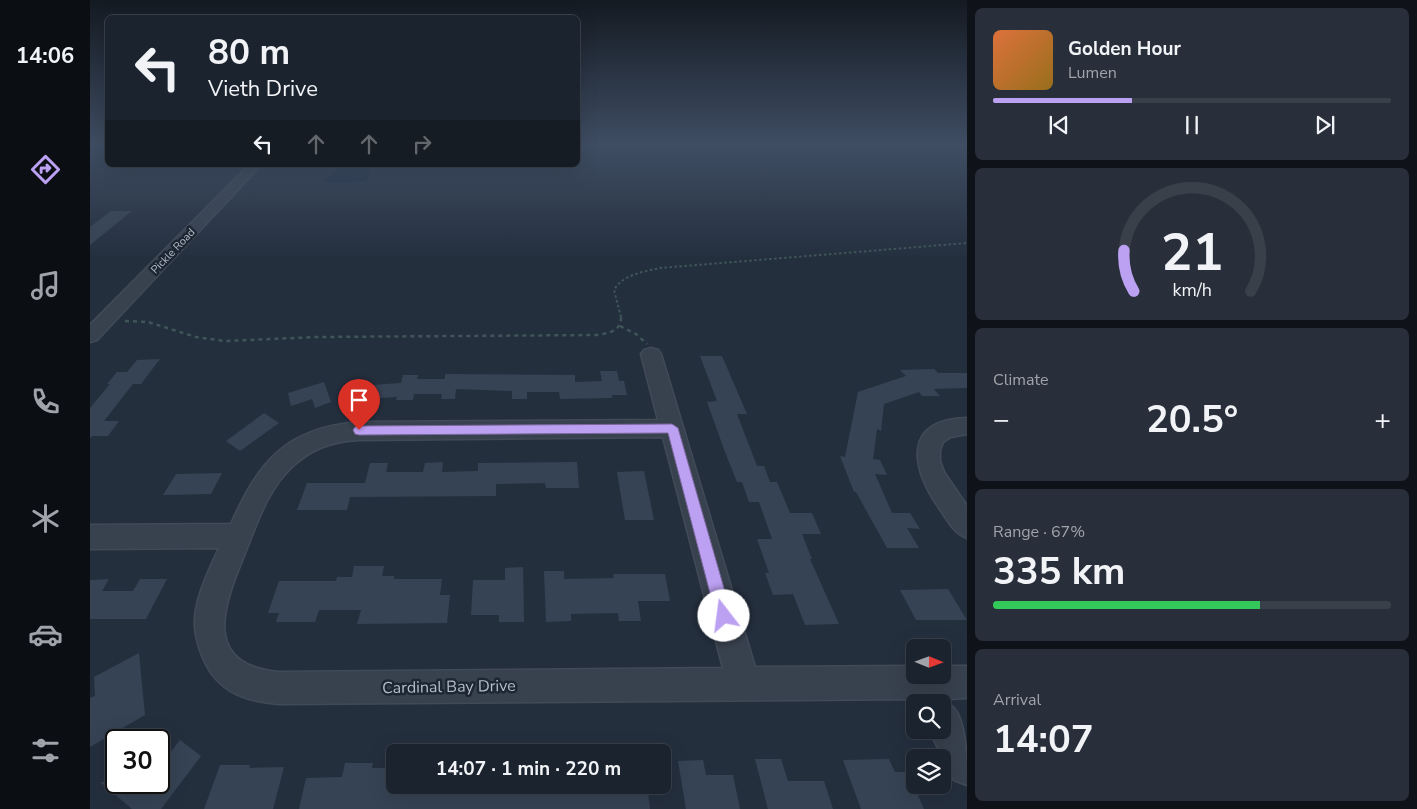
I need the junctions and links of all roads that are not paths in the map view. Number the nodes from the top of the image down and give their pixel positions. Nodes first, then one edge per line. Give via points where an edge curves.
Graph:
1 (237, 184) edge
2 (90, 336) edge
3 (651, 354) road end
4 (967, 426) edge
5 (672, 428) junction
6 (967, 526) edge
7 (239, 536) junction
8 (90, 537) edge
9 (967, 682) edge
10 (742, 683) junction
11 (929, 693) edge
12 (951, 736) edge
13 (967, 767) edge

1 - 2 street, Pickle Road
3 - 5 street
4 - 6 street via 951,428 936,436 928,453 936,481
5 - 7 street, Cardinal Bay Drive via 359,430 336,433 309,442 272,471 257,495
5 - 10 street
7 - 8 street
7 - 10 street, Cardinal Bay Drive via 214,595 210,631 215,651 226,668 242,680 263,687
9 - 11 street, Cardinal Bay Drive
10 - 11 street, Cardinal Bay Drive
12 - 13 street

